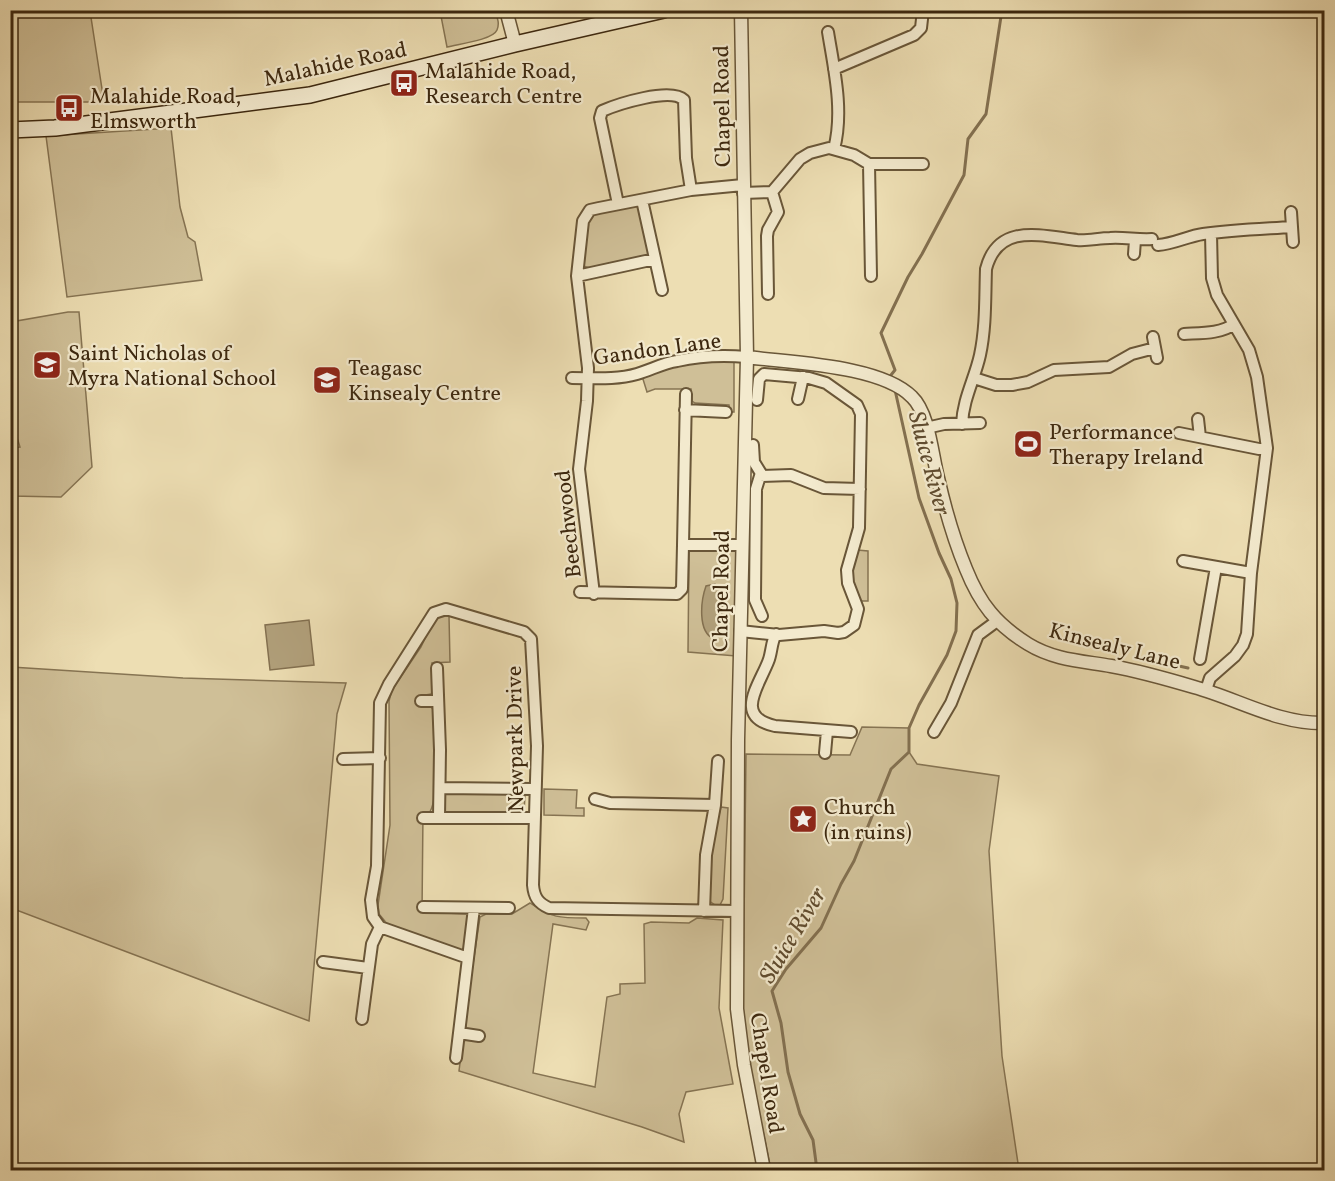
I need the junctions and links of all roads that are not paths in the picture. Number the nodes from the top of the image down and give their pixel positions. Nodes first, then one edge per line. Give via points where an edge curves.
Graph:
1 (506, 10) edge
2 (664, 10) edge
3 (741, 10) edge
4 (923, 10) edge
5 (828, 32) dead end
6 (515, 44) junction
7 (834, 69) junction
8 (10, 130) edge
9 (834, 149) junction
10 (869, 164) junction
11 (923, 164) dead end
12 (743, 189) junction
13 (690, 190) junction
14 (772, 192) junction
15 (642, 200) junction
16 (618, 204) junction
17 (1291, 213) dead end
18 (1292, 227) junction
19 (1212, 234) junction
20 (1135, 240) junction
21 (1293, 242) dead end
22 (1134, 254) dead end
23 (655, 259) junction
24 (577, 276) junction
25 (871, 276) dead end
26 (662, 290) dead end
27 (768, 294) dead end
28 (1234, 324) junction
29 (1184, 334) dead end
30 (1155, 347) dead end
31 (747, 357) junction
32 (803, 377) junction
33 (572, 378) dead end
34 (587, 378) junction
35 (974, 378) junction
36 (686, 394) dead end
37 (798, 399) dead end
38 (757, 400) dead end
39 (685, 410) junction
40 (726, 412) dead end
41 (1198, 419) dead end
42 (980, 423) dead end
43 (962, 424) junction
44 (926, 428) junction
45 (1179, 433) dead end
46 (1200, 437) junction
47 (753, 445) dead end
48 (1266, 447) junction
49 (762, 475) junction
50 (860, 489) junction
51 (683, 545) junction
52 (742, 545) junction
53 (1183, 561) dead end
54 (1216, 567) junction
55 (1251, 573) junction
56 (580, 592) dead end
57 (594, 594) junction
58 (762, 616) dead end
59 (997, 621) junction
60 (740, 631) junction
61 (776, 634) junction
62 (1200, 659) dead end
63 (437, 668) dead end
64 (1206, 690) junction
65 (421, 701) dead end
66 (438, 701) junction
67 (1324, 723) edge
68 (827, 731) junction
69 (851, 732) dead end
70 (934, 732) dead end
71 (825, 753) dead end
72 (380, 758) junction
73 (343, 759) dead end
74 (718, 761) dead end
75 (440, 788) junction
76 (534, 789) junction
77 (595, 799) dead end
78 (715, 805) junction
79 (439, 817) junction
80 (423, 818) dead end
81 (534, 818) junction
82 (423, 907) dead end
83 (474, 908) junction
84 (509, 908) dead end
85 (704, 911) junction
86 (737, 911) junction
87 (380, 927) junction
88 (468, 958) junction
89 (323, 962) dead end
90 (368, 968) junction
91 (362, 1019) dead end
92 (459, 1033) junction
93 (479, 1036) dead end
94 (456, 1058) dead end
95 (764, 1170) edge

1 - 6 street
2 - 6 main road, Malahide Road
3 - 12 street, Chapel Road
4 - 7 street via 921,28 914,35
5 - 7 street
6 - 8 main road, Malahide Road via 310,95 55,128
7 - 9 street via 839,121
9 - 10 street
9 - 14 street via 819,150 800,159
10 - 11 street
10 - 25 street
12 - 13 street
12 - 14 street
12 - 31 street, Chapel Road
13 - 15 street
13 - 16 street via 684,100 668,94 655,96 602,111 600,118
14 - 27 street via 778,213 767,236
15 - 16 street
15 - 23 street
16 - 24 street, Beechwood via 590,210 585,216
17 - 18 street
18 - 19 street
18 - 21 street
19 - 20 street via 1170,244
19 - 28 street via 1212,278
20 - 22 street
20 - 35 street via 1079,240 1034,234 1008,240 996,249 986,269 983,338
23 - 24 street
23 - 26 street
24 - 34 street, Beechwood
28 - 29 street via 1228,329
28 - 48 street via 1249,350 1257,377
30 - 35 street via 1109,367 1054,370 1012,385
31 - 34 street, Gandon Lane via 697,358 638,374
31 - 44 street, Kinsealy Lane via 873,375 913,397
31 - 52 street, Chapel Road
32 - 37 street
32 - 38 street via 764,374 759,379
32 - 50 street via 826,383 859,407
33 - 34 street, Gandon Lane
34 - 57 street, Beechwood via 579,469
35 - 43 street
36 - 39 street, Beechwood
39 - 40 street
39 - 51 street, Beechwood
41 - 46 street
42 - 43 street
43 - 44 street
44 - 59 street, Kinsealy Lane via 957,545 984,606
45 - 46 street
46 - 48 street
47 - 49 street via 754,462
48 - 55 street
49 - 50 street via 791,475 832,489
49 - 58 street via 756,489 755,600
50 - 61 street via 859,535 847,570 858,609 854,626 838,633
51 - 52 street
51 - 57 street, Beechwood via 680,593
52 - 60 street, Chapel Road
53 - 54 street
54 - 55 street
54 - 62 street
55 - 64 street via 1243,645 1210,678
56 - 57 street, Beechwood
59 - 64 street, Kinsealy Lane via 1031,646 1059,658 1138,672
59 - 70 street via 978,636 951,703
60 - 61 street
60 - 86 street, Chapel Road
61 - 68 street via 752,699 755,718 775,726
63 - 66 street
64 - 67 street, Kinsealy Lane via 1290,721
65 - 66 street
66 - 75 street
68 - 69 street
68 - 71 street
72 - 73 street
72 - 76 street, Newpark Drive via 380,703 434,613 446,609 524,632 531,639 537,746
72 - 87 street, Newpark Drive via 377,866 371,900 373,917
74 - 78 street
75 - 76 street
75 - 79 street
76 - 81 street, Newpark Drive
77 - 78 street via 610,803
78 - 85 street via 706,855
79 - 80 street
79 - 81 street
81 - 85 street, Newpark Drive via 533,885 540,904 549,908
82 - 83 street
83 - 84 street
83 - 88 street
85 - 86 street, Newpark Drive
86 - 95 street, Chapel Road via 737,1009
87 - 88 street
87 - 90 street
88 - 92 street
89 - 90 street
90 - 91 street
92 - 93 street
92 - 94 street

